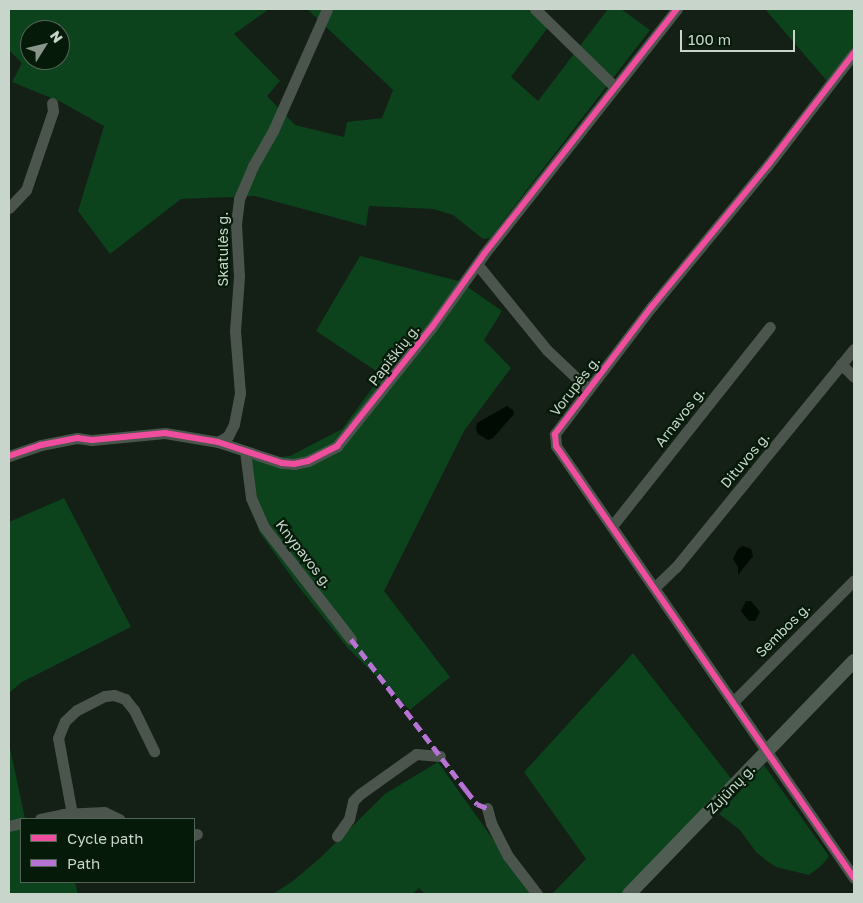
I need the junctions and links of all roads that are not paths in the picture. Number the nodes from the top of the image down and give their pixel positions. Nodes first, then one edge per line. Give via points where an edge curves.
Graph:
1 (328, 9) edge
2 (535, 9) edge
3 (677, 9) edge
4 (854, 53) edge
5 (616, 87) junction
6 (52, 103) dead end
7 (9, 208) edge
8 (477, 264) junction
9 (770, 327) dead end
10 (854, 349) edge
11 (841, 364) junction
12 (854, 377) edge
13 (588, 389) junction
14 (218, 442) junction
15 (245, 451) junction
16 (9, 456) edge
17 (612, 526) junction
18 (854, 580) edge
19 (655, 587) junction
20 (351, 639) dead end
21 (854, 661) edge
22 (734, 702) junction
23 (154, 752) dead end
24 (768, 752) junction
25 (440, 756) dead end
26 (487, 808) dead end
27 (72, 814) junction
28 (46, 818) edge
29 (117, 818) edge
30 (337, 836) dead end
31 (854, 878) edge
32 (537, 894) edge
33 (629, 894) edge

1 - 14 street, Skatulės g. via 239,199 235,330 240,393 234,424 228,436
2 - 5 street
3 - 5 street, Papiškių g.
4 - 13 street, Vorupės g.
5 - 8 street, Papiškių g.
6 - 7 street via 53,111 26,190
8 - 13 street via 547,350
8 - 15 street, Papiškių g. via 432,327 337,446 308,461 294,464
9 - 17 street, Arnavos g.
10 - 11 street, Dituvos g.
11 - 12 street
11 - 19 street, Dituvos g. via 676,567
13 - 17 street, Vorupės g. via 554,434 555,442
14 - 15 street, Papiškių g.
14 - 16 street, Papiškių g. via 165,433 92,440 77,438
15 - 20 street, Knypavos g. via 251,498 264,527
17 - 19 street, Vorupės g.
18 - 22 street, Sembos g.
19 - 22 street, Vorupės g.
21 - 24 main road, Zujūnų g.
22 - 24 street, Vorupės g.
23 - 27 street via 134,710 125,699 105,696 77,710 65,721 58,738
24 - 31 street, Vorupės g.
24 - 33 main road, Zujūnų g.
25 - 30 street via 416,754 360,794 353,801 349,819
26 - 32 street via 508,856
27 - 28 street
27 - 29 street via 104,812

